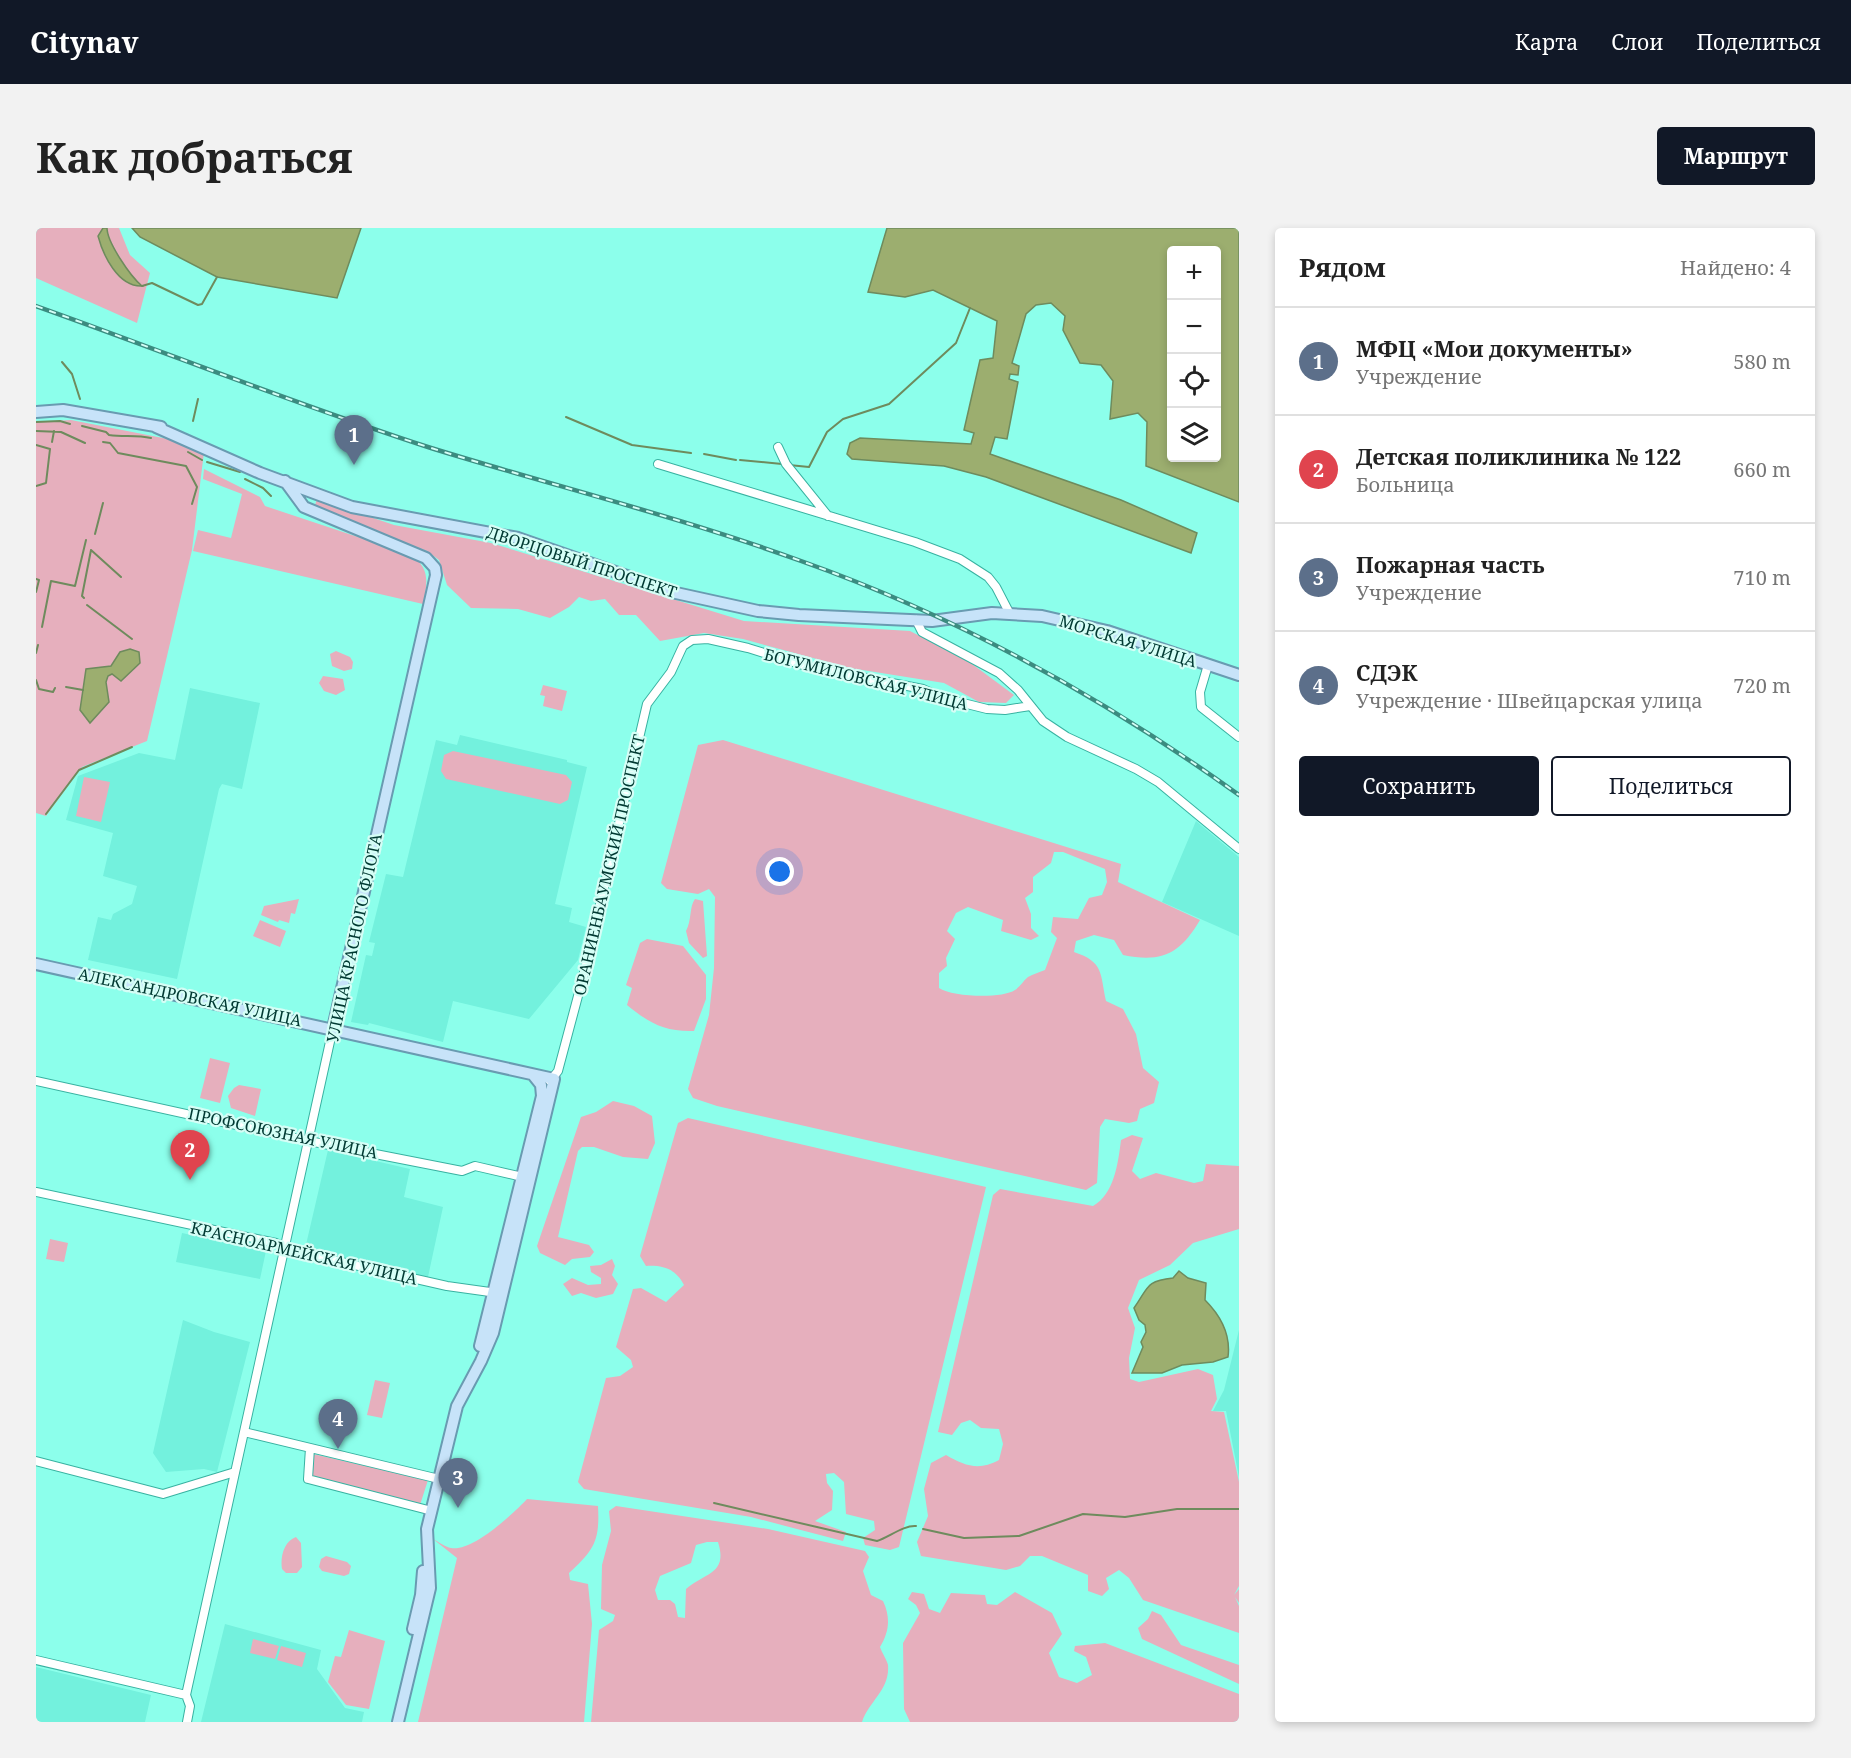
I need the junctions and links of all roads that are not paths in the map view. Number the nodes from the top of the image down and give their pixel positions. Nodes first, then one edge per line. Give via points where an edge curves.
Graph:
1 (36, 412) edge
2 (778, 447) dead end
3 (658, 464) dead end
4 (288, 482) junction
5 (319, 494) junction
6 (363, 508) junction
7 (327, 517) junction
8 (829, 517) junction
9 (1011, 614) junction
10 (944, 619) joint
11 (916, 620) junction
12 (677, 658) joint
13 (1208, 665) junction
14 (1239, 675) edge
15 (1030, 706) junction
16 (1239, 737) edge
17 (1239, 849) edge
18 (36, 964) edge
19 (333, 1028) junction
20 (533, 1075) junction
21 (554, 1079) junction
22 (36, 1081) edge
23 (541, 1085) junction
24 (309, 1141) junction
25 (526, 1178) junction
26 (36, 1192) edge
27 (285, 1247) junction
28 (498, 1293) junction
29 (244, 1432) junction
30 (310, 1448) junction
31 (36, 1461) edge
32 (235, 1472) junction
33 (435, 1478) junction
34 (429, 1510) junction
35 (36, 1660) edge
36 (186, 1695) junction
37 (187, 1722) edge
38 (390, 1722) edge
39 (398, 1722) edge

1 - 4 main road, ДВОРЦОВЫЙ ПРОСПЕКТ via 63,410 156,427
2 - 8 street via 786,464
3 - 8 street
4 - 5 main road, ДВОРЦОВЫЙ ПРОСПЕКТ
4 - 6 main road, ДВОРЦОВЫЙ ПРОСПЕКТ
4 - 7 main road, УЛИЦА КРАСНОГО ФЛОТА via 300,505
5 - 6 main road, ДВОРЦОВЫЙ ПРОСПЕКТ
5 - 7 main road via 312,499 312,506
6 - 11 main road, ДВОРЦОВЫЙ ПРОСПЕКТ via 518,538 655,587 758,611
7 - 19 main road, УЛИЦА КРАСНОГО ФЛОТА via 426,558 436,575
8 - 9 street via 960,559 988,577
9 - 10 main road, МОРСКАЯ УЛИЦА
9 - 13 main road, МОРСКАЯ УЛИЦА via 1075,622
10 - 11 main road, ДВОРЦОВЫЙ ПРОСПЕКТ
11 - 15 street via 922,632 999,673
12 - 15 street, БОГУМИЛОВСКАЯ УЛИЦА via 683,646 692,640 724,642 788,662 911,687 987,709
12 - 21 street, ОРАНИЕНБАУМСКИЙ ПРОСПЕКТ via 647,704 582,981
13 - 14 main road, МОРСКАЯ УЛИЦА
13 - 16 street via 1200,692 1201,707
15 - 17 street via 1067,738 1158,782
18 - 19 main road, АЛЕКСАНДРОВСКАЯ УЛИЦА
19 - 20 main road, АЛЕКСАНДРОВСКАЯ УЛИЦА
19 - 24 street, УЛИЦА КРАСНОГО ФЛОТА
20 - 21 main road, АЛЕКСАНДРОВСКАЯ УЛИЦА
20 - 23 main road
21 - 23 street
21 - 25 main road, ОРАНИЕНБАУМСКИЙ ПРОСПЕКТ
22 - 24 street, ПРОФСОЮЗНАЯ УЛИЦА
23 - 25 main road, ОРАНИЕНБАУМСКИЙ ПРОСПЕКТ
24 - 25 street, ПРОФСОЮЗНАЯ УЛИЦА via 462,1170 475,1166
24 - 27 street, УЛИЦА КРАСНОГО ФЛОТА
25 - 28 main road, ОРАНИЕНБАУМСКИЙ ПРОСПЕКТ
26 - 27 street, КРАСНОАРМЕЙСКАЯ УЛИЦА
27 - 28 street, КРАСНОАРМЕЙСКАЯ УЛИЦА via 445,1286
27 - 29 street, УЛИЦА КРАСНОГО ФЛОТА
28 - 33 main road, ОРАНИЕНБАУМСКИЙ ПРОСПЕКТ via 477,1353 455,1396
28 - 34 main road, ОРАНИЕНБАУМСКИЙ ПРОСПЕКТ via 486,1352 457,1406
29 - 30 street
29 - 32 street, УЛИЦА КРАСНОГО ФЛОТА
30 - 33 street
30 - 34 street via 308,1479
31 - 32 street via 162,1494
32 - 36 street, УЛИЦА КРАСНОГО ФЛОТА
33 - 34 main road, ОРАНИЕНБАУМСКИЙ ПРОСПЕКТ
34 - 38 main road, ОРАНИЕНБАУМСКИЙ ПРОСПЕКТ via 421,1538 421,1595
34 - 39 main road, ОРАНИЕНБАУМСКИЙ ПРОСПЕКТ via 430,1588
35 - 36 street
36 - 37 street, УЛИЦА КРАСНОГО ФЛОТА via 190,1706

